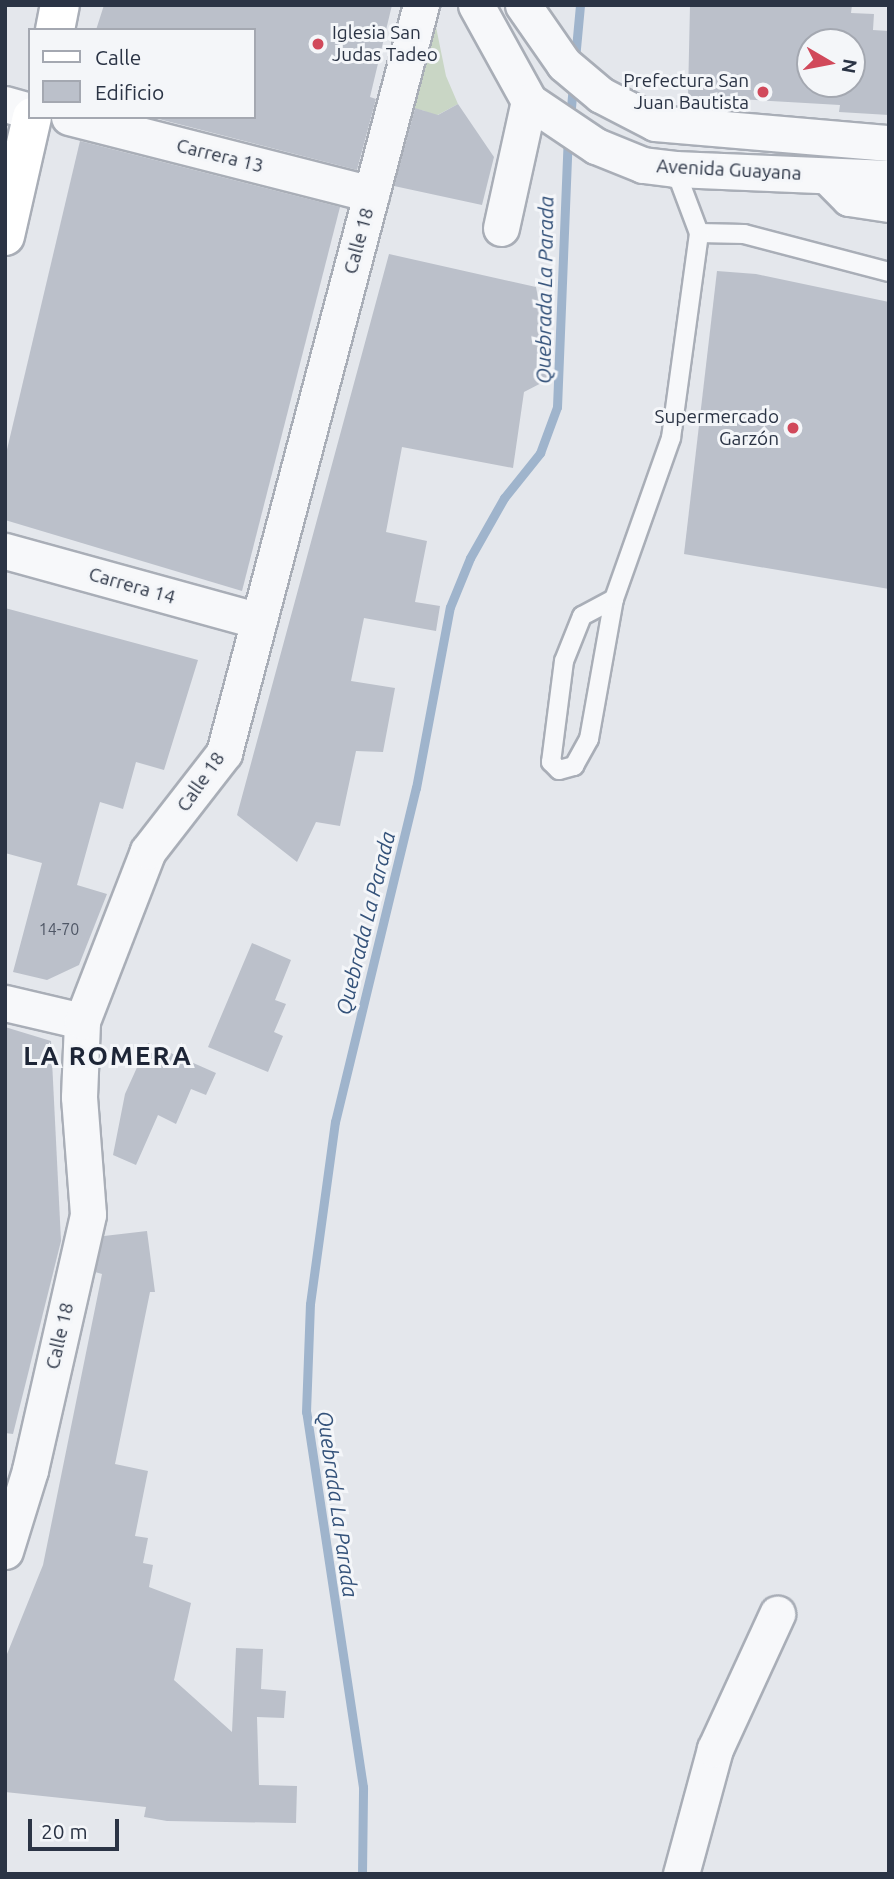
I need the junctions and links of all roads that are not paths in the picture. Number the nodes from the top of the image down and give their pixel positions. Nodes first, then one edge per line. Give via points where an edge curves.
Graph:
1 (61, 5) edge
2 (421, 5) edge
3 (475, 5) edge
4 (523, 5) edge
5 (55, 28) edge
6 (5, 104) edge
7 (540, 109) junction
8 (28, 110) edge
9 (32, 119) edge
10 (77, 119) edge
11 (823, 139) junction
12 (889, 143) edge
13 (659, 167) junction
14 (824, 174) junction
15 (889, 178) edge
16 (371, 194) junction
17 (889, 204) edge
18 (501, 228) dead end
19 (699, 233) junction
20 (5, 236) edge
21 (889, 272) edge
22 (5, 551) edge
23 (614, 599) junction
24 (259, 621) junction
25 (5, 1003) edge
26 (82, 1021) junction
27 (18, 1467) edge
28 (5, 1551) edge
29 (777, 1614) dead end
30 (681, 1874) edge

1 - 5 main road
2 - 16 street, Calle 18
3 - 7 street, Avenida Guayana
4 - 11 street, Avenida Guayana via 564,64 601,94 655,123
6 - 8 street
7 - 13 street, Avenida Guayana via 596,146
7 - 18 street
9 - 20 main road
10 - 16 street, Carrera 13
11 - 12 street, Avenida Guayana
11 - 14 street
13 - 14 street, Avenida Guayana
13 - 19 lane
14 - 15 street, Avenida Guayana
14 - 17 street via 849,198
16 - 24 street, Calle 18
19 - 21 lane via 744,234
19 - 23 lane via 671,439
22 - 24 street, Carrera 14
23 - 23 lane via 582,616 564,661 551,762 559,770 574,766 589,739
24 - 26 street, Calle 18 via 224,753 148,851
25 - 26 street
26 - 27 street, Calle 18 via 79,1097 88,1214
27 - 28 street, Calle 18
29 - 30 street via 715,1749

